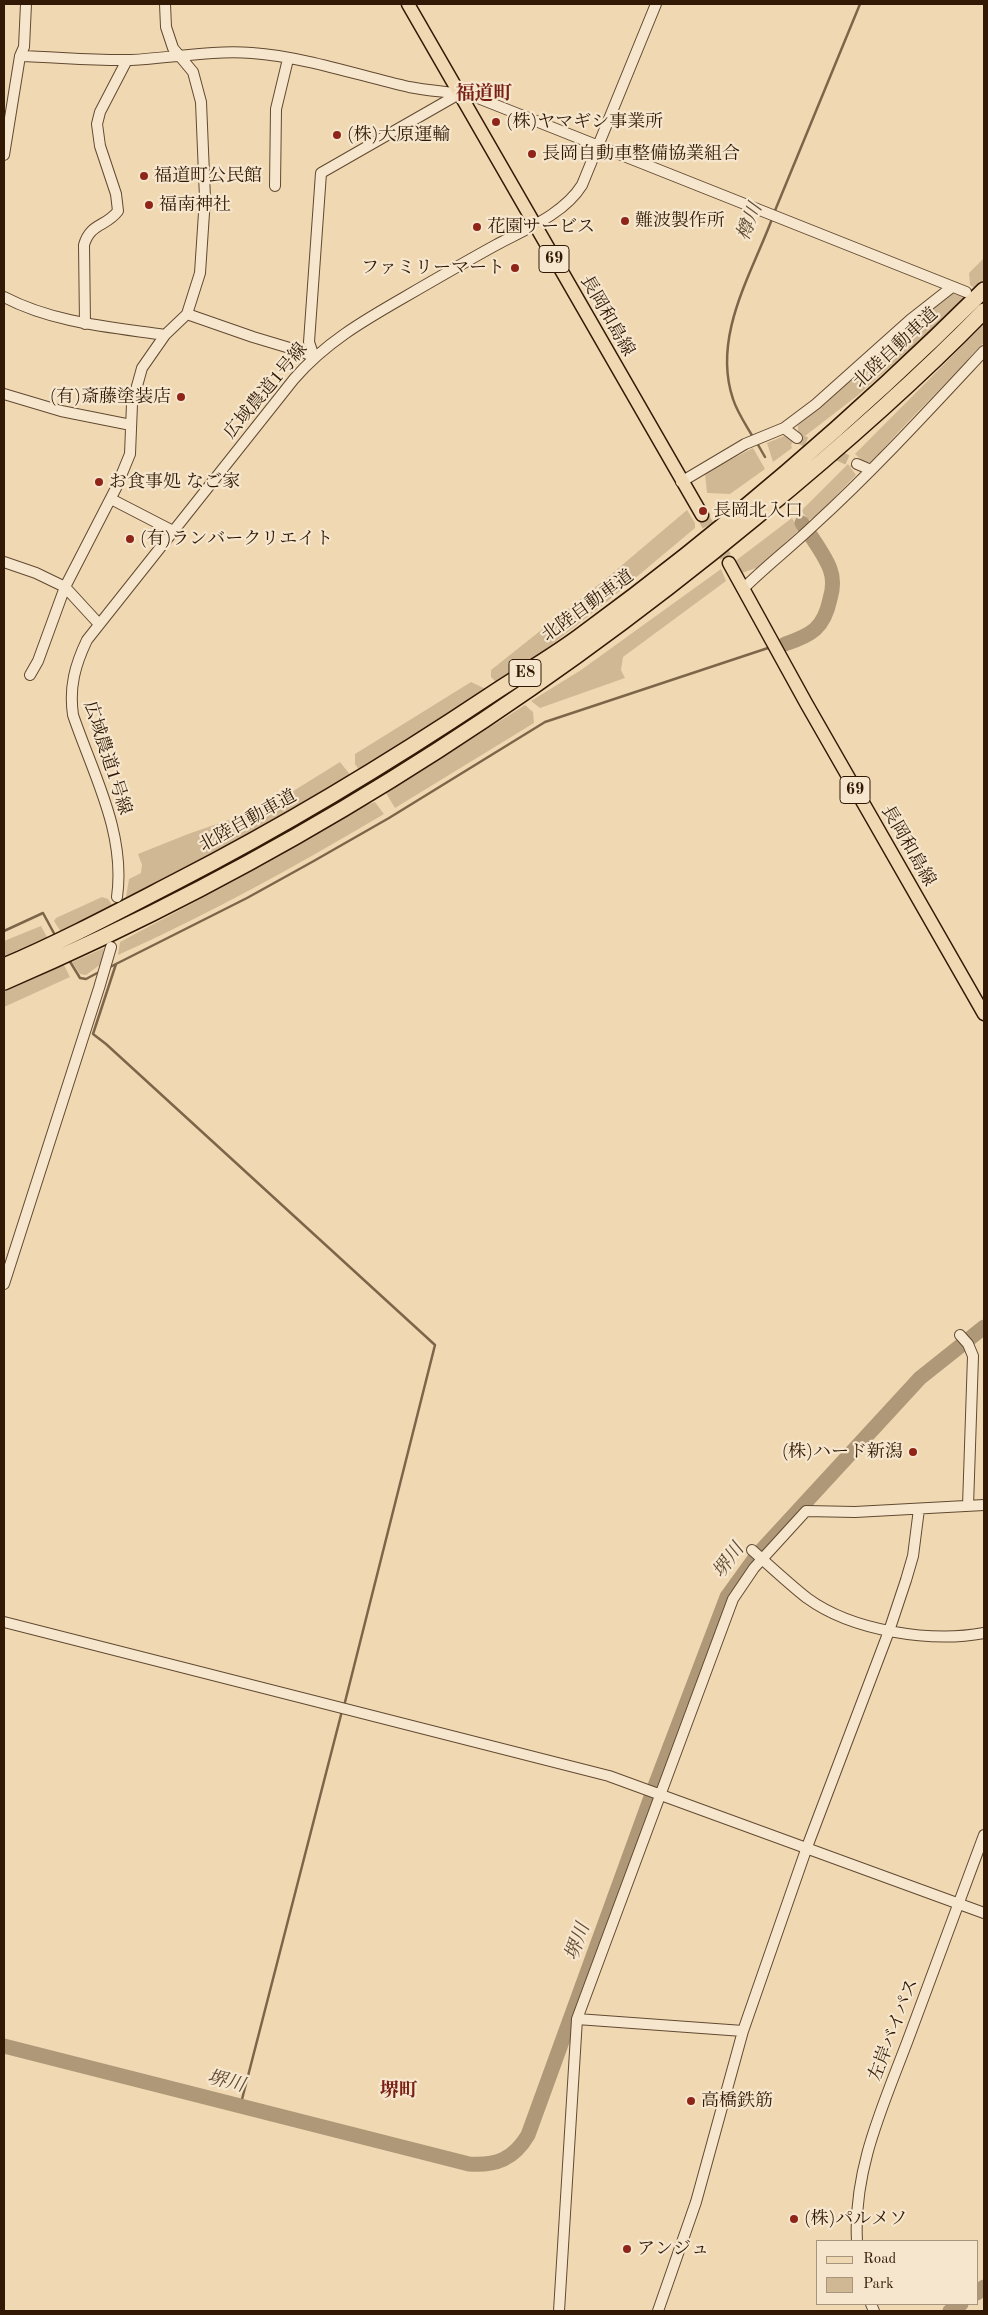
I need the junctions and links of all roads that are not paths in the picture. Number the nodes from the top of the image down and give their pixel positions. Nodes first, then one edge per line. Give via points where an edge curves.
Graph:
1 (26, 4) edge
2 (165, 4) edge
3 (408, 4) edge
4 (656, 4) edge
5 (20, 56) junction
6 (180, 56) junction
7 (288, 59) junction
8 (127, 60) junction
9 (459, 94) junction
10 (599, 145) junction
11 (4, 155) edge
12 (275, 186) dead end
13 (534, 224) junction
14 (952, 286) junction
15 (984, 290) edge
16 (966, 292) dead end
17 (4, 297) edge
18 (984, 311) edge
19 (187, 314) junction
20 (85, 324) junction
21 (165, 335) junction
22 (984, 351) edge
23 (314, 357) junction
24 (4, 394) edge
25 (131, 425) junction
26 (784, 428) junction
27 (797, 438) tunnel mouth
28 (857, 464) tunnel mouth
29 (870, 470) junction
30 (681, 482) junction
31 (111, 499) junction
32 (702, 515) tunnel mouth
33 (173, 531) junction
34 (4, 562) edge
35 (729, 563) tunnel mouth
36 (65, 587) junction
37 (743, 589) junction
38 (99, 624) junction
39 (30, 675) dead end
40 (118, 897) dead end
41 (110, 947) dead end
42 (4, 966) edge
43 (4, 982) edge
44 (984, 1014) edge
45 (4, 1284) edge
46 (960, 1335) dead end
47 (984, 1505) edge
48 (968, 1506) junction
49 (919, 1509) junction
50 (752, 1550) dead end
51 (763, 1560) junction
52 (4, 1622) edge
53 (889, 1631) junction
54 (984, 1633) edge
55 (660, 1795) junction
56 (984, 1835) edge
57 (807, 1847) junction
58 (959, 1904) junction
59 (984, 1913) edge
60 (577, 2019) junction
61 (743, 2031) junction
62 (857, 2240) edge
63 (559, 2311) edge
64 (658, 2311) edge

1 - 5 street via 24,47
2 - 6 street via 166,27 173,48
3 - 9 main road, 長岡和島線 / 69
4 - 10 street, 広域農道1号線
5 - 8 street
5 - 11 street
6 - 7 street via 227,52
6 - 8 street
6 - 19 street via 193,72 200,90 205,198 202,264
7 - 9 street via 410,87
7 - 12 street via 276,109
8 - 20 street via 97,124 118,211 89,231 86,239
9 - 10 street via 492,103
9 - 13 main road, 長岡和島線 / 69
9 - 23 street via 321,173 309,342
10 - 13 street, 広域農道1号線 via 576,195
10 - 14 street
13 - 23 street, 広域農道1号線 via 351,328
13 - 30 main road, 長岡和島線 / 69
14 - 16 street
14 - 26 street
15 - 42 highway, 北陸自動車道 / E8 via 891,380 782,477 656,580 580,637 429,736 232,853 89,927
17 - 20 street via 34,310
18 - 43 highway, 北陸自動車道 / E8 via 905,388 786,493 673,585 518,698 362,796 258,856 147,915
19 - 21 street
19 - 23 street
20 - 21 street
21 - 25 street via 142,368 132,404
22 - 29 street
23 - 33 street, 広域農道1号線
24 - 25 street
25 - 31 street via 130,454
26 - 27 street
26 - 30 street via 746,444
28 - 29 street
29 - 37 street via 814,526
30 - 32 main road, 長岡和島線 / 69
31 - 33 street
31 - 36 street
33 - 38 street, 広域農道1号線
34 - 36 street
35 - 37 main road, 長岡和島線 / 69
36 - 38 street
36 - 39 street
37 - 44 main road, 長岡和島線 / 69
38 - 40 street, 広域農道1号線 via 78,659 70,697 73,715 114,830
41 - 45 street
46 - 48 street via 973,1356
47 - 48 street
48 - 49 street
49 - 51 street via 806,1511
49 - 53 street via 913,1556
50 - 51 street
51 - 53 street via 826,1609
51 - 55 street via 745,1579 733,1599
52 - 55 street via 609,1776
53 - 54 street via 958,1637
53 - 57 street
55 - 57 street
55 - 60 street
56 - 58 street, 左岸バイパス
57 - 58 street
57 - 61 street
58 - 59 street
58 - 62 street, 左岸バイパス via 870,2141 858,2198
60 - 61 street
60 - 63 street
61 - 64 street via 696,2202

